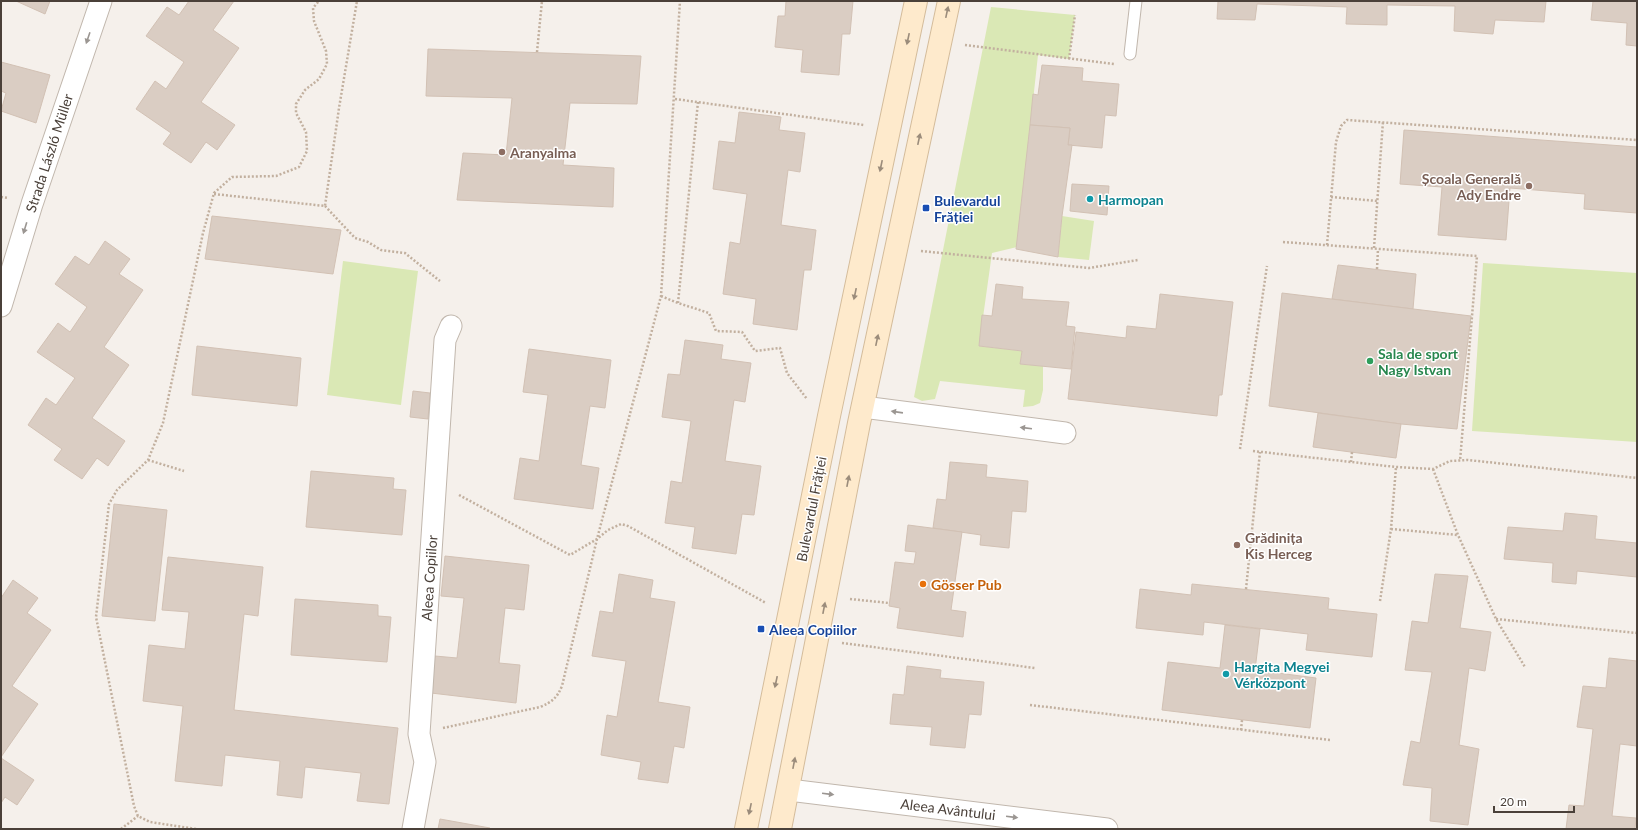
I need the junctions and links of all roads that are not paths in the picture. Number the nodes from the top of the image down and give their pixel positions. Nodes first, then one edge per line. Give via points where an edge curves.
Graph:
1 (101, 1) edge
2 (916, 1) edge
3 (949, 1) edge
4 (1136, 1) edge
5 (1130, 54) dead end
6 (1, 306) edge
7 (451, 326) dead end
8 (863, 407) junction
9 (1064, 433) dead end
10 (789, 790) junction
11 (413, 829) edge
12 (746, 829) edge
13 (780, 829) edge
14 (1107, 829) edge

1 -> 6 street, Strada László Müller via 32,204
2 -> 12 main road, Bulevardul Frăției
8 -> 3 main road
4 - 5 lane
7 - 11 street, Aleea Copiilor via 445,340 419,734 425,762
9 -> 8 street
10 -> 8 main road
10 - 13 main road
10 -> 14 street, Aleea Avântului

